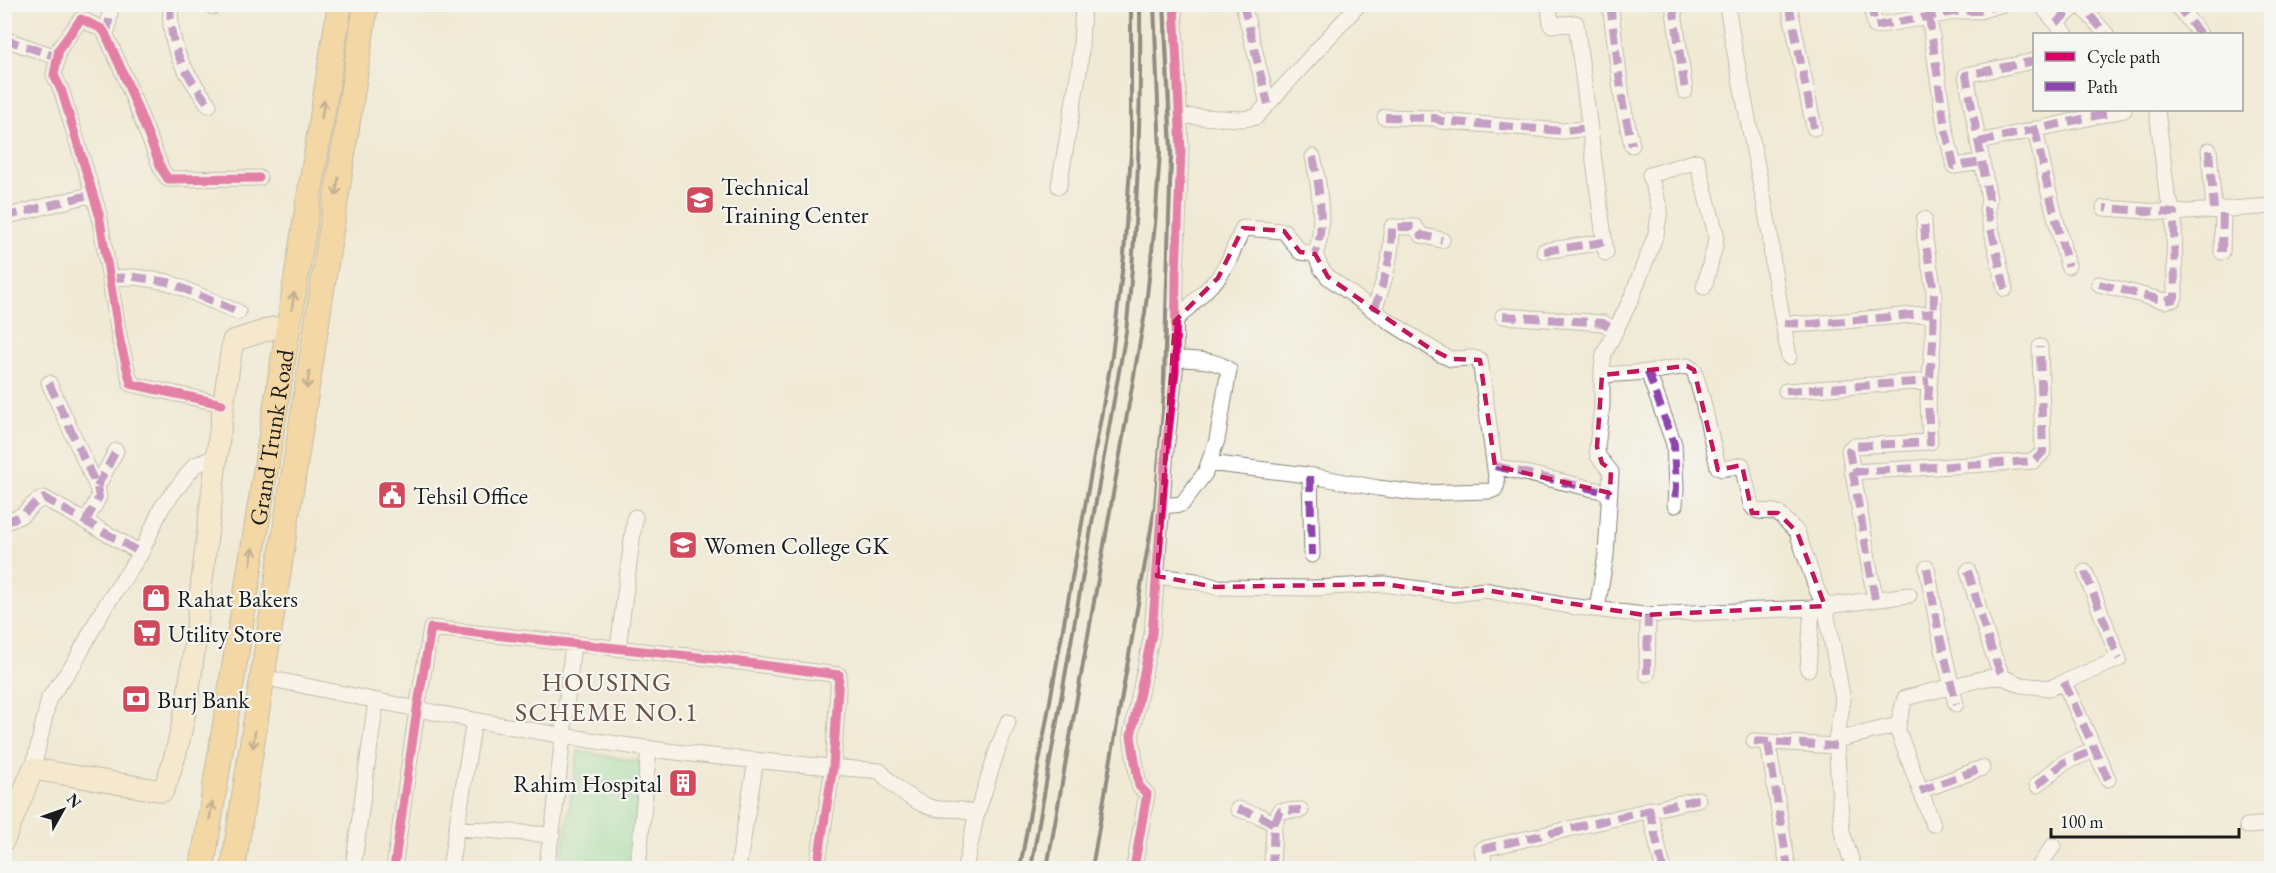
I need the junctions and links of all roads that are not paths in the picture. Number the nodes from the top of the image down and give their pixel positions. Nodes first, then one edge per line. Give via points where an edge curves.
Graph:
1 (111, 4) edge
2 (171, 4) edge
3 (340, 4) edge
4 (366, 4) edge
5 (1083, 4) edge
6 (1174, 4) edge
7 (1243, 4) edge
8 (1359, 4) edge
9 (1550, 4) edge
10 (1610, 4) edge
11 (1672, 4) edge
12 (1727, 4) edge
13 (1789, 4) edge
14 (1871, 4) edge
15 (2002, 4) edge
16 (2040, 4) edge
17 (2176, 4) edge
18 (1959, 8) edge
19 (1929, 16) junction
20 (2061, 29) edge
21 (105, 33) junction
22 (2105, 33) edge
23 (2199, 33) edge
24 (4, 39) edge
25 (57, 57) junction
26 (2033, 61) edge
27 (1685, 91) dead end
28 (1268, 104) junction
29 (209, 105) dead end
30 (2113, 111) edge
31 (2157, 111) edge
32 (1179, 116) junction
33 (1385, 117) dead end
34 (1589, 128) junction
35 (1814, 128) dead end
36 (2035, 129) junction
37 (1978, 142) junction
38 (1632, 145) dead end
39 (2209, 150) dead end
40 (1313, 157) dead end
41 (1982, 162) junction
42 (260, 178) dead end
43 (1059, 186) dead end
44 (93, 194) junction
45 (2271, 206) edge
46 (2104, 208) dead end
47 (2218, 209) junction
48 (2174, 213) junction
49 (4, 217) edge
50 (1924, 219) dead end
51 (1442, 240) dead end
52 (1544, 251) dead end
53 (2222, 252) dead end
54 (1315, 254) junction
55 (2068, 266) dead end
56 (110, 278) junction
57 (2099, 284) dead end
58 (1704, 287) dead end
59 (2005, 289) dead end
60 (1374, 310) junction
61 (238, 312) dead end
62 (1934, 313) junction
63 (1503, 316) dead end
64 (1175, 321) junction
65 (1784, 323) junction
66 (289, 328) junction
67 (1615, 330) junction
68 (2040, 347) dead end
69 (1789, 357) dead end
70 (1175, 358) junction
71 (1648, 372) junction
72 (1602, 375) junction
73 (1929, 381) junction
74 (49, 383) dead end
75 (1786, 390) dead end
76 (222, 404) junction
77 (116, 451) dead end
78 (216, 457) junction
79 (1209, 463) junction
80 (1495, 466) junction
81 (1852, 472) junction
82 (1310, 476) junction
83 (97, 487) junction
84 (1610, 493) junction
85 (1675, 505) dead end
86 (1162, 506) junction
87 (635, 517) dead end
88 (86, 521) junction
89 (4, 523) edge
90 (141, 553) junction
91 (1312, 555) dead end
92 (1927, 568) dead end
93 (1968, 572) dead end
94 (2085, 572) dead end
95 (1157, 576) junction
96 (1909, 595) dead end
97 (1875, 599) junction
98 (1819, 607) junction
99 (1597, 609) junction
100 (1648, 615) junction
101 (573, 643) junction
102 (618, 648) junction
103 (1808, 669) dead end
104 (1647, 674) dead end
105 (262, 675) junction
106 (2003, 677) junction
107 (2064, 682) junction
108 (1950, 686) junction
109 (376, 701) junction
110 (1956, 704) dead end
111 (417, 710) junction
112 (474, 722) junction
113 (1008, 722) dead end
114 (1898, 725) junction
115 (563, 736) junction
116 (1836, 743) junction
117 (649, 749) junction
118 (2095, 750) junction
119 (756, 760) junction
120 (832, 767) junction
121 (1982, 768) dead end
122 (33, 769) junction
123 (2108, 779) dead end
124 (2037, 785) dead end
125 (1920, 791) junction
126 (1698, 799) dead end
127 (1238, 809) dead end
128 (1649, 809) junction
129 (1301, 810) dead end
130 (976, 817) junction
131 (1274, 824) junction
132 (1933, 824) dead end
133 (2271, 824) edge
134 (2247, 826) dead end
135 (457, 828) junction
136 (552, 835) junction
137 (4, 840) edge
138 (2053, 846) dead end
139 (354, 861) dead end
140 (202, 868) edge
141 (233, 868) edge
142 (394, 868) edge
143 (450, 868) edge
144 (546, 868) edge
145 (638, 868) edge
146 (738, 868) edge
147 (817, 868) edge
148 (965, 868) edge
149 (1134, 868) edge
150 (1272, 868) edge
151 (1485, 868) edge
152 (1663, 868) edge
153 (1788, 868) edge
154 (1854, 868) edge
155 (2038, 868) edge

1 - 21 street
2 - 29 street via 169,23 178,54 186,73
66 -> 3 highway, Grand Trunk Road
4 -> 105 highway, Grand Trunk Road
5 - 43 street via 1080,65
6 - 32 street
7 - 28 street
8 - 28 street
9 - 34 street via 1551,25 1576,23
10 - 38 street
11 - 27 street
12 - 65 street
13 - 35 street
14 - 19 street via 1875,26
15 - 18 street via 1979,11
16 - 20 street
17 - 23 street
18 - 19 street
19 - 41 street via 1954,166
20 - 22 street via 2076,6 2081,5
21 - 25 street via 81,19
21 - 42 street via 168,179
24 - 25 street
25 - 44 street via 54,75
26 - 37 street via 1966,75
28 - 32 street via 1256,117
30 - 36 street
31 - 48 street via 2167,194
32 - 64 street
33 - 34 street via 1563,131
34 - 52 street via 1605,248
36 - 37 street
36 - 55 street
37 - 41 street
39 - 47 street
40 - 54 street via 1320,230
41 - 59 street via 1989,199 1987,210
44 - 49 street
44 - 56 street
45 - 47 street
46 - 48 street
47 - 48 street
47 - 53 street
48 - 57 street via 2174,299 2165,301
50 - 62 street
51 - 60 street via 1421,235 1415,227 1392,227 1392,251
54 - 60 street via 1328,277
54 - 64 street via 1300,252 1284,231 1243,228 1218,278
56 - 61 street via 168,282
56 - 76 street via 131,384
58 - 67 street via 1716,234 1697,161 1650,175 1660,210 1656,234
60 - 80 street via 1442,355 1480,360
62 - 65 street
62 - 73 street
63 - 67 street via 1590,321
64 - 70 street
65 - 69 street
66 - 76 main road via 273,328 233,340
140 -> 66 highway, Grand Trunk Road
67 - 72 street via 1604,354
68 - 81 street via 2043,452 2039,458
70 - 79 street via 1209,361 1228,370 1217,440
70 - 86 street
71 - 72 street
71 - 85 street via 1674,444
71 - 98 street via 1687,366 1694,370 1718,467 1742,465 1754,510 1778,513 1797,532
72 - 84 street via 1597,447 1598,456 1611,472
73 - 75 street
73 - 81 street via 1930,442 1853,446 1849,450
74 - 83 street
76 - 78 main road
77 - 83 street
78 - 90 street via 195,465 162,507
78 - 122 main road via 187,692 180,735 163,791
79 - 82 street
79 - 86 street via 1182,504
80 - 82 street via 1495,489 1469,492 1416,493
80 - 84 street
81 - 97 street
82 - 91 street
83 - 88 street via 99,497
84 - 99 street
86 - 95 street
87 - 102 street
88 - 89 street via 44,498
88 - 90 street
90 - 122 street via 49,698
92 - 108 street
93 - 106 street
94 - 107 street via 2118,659
95 - 99 street via 1215,586 1315,588 1384,584 1454,594 1485,590
95 - 149 street via 1152,634 1131,736 1139,786 1147,794
96 - 97 street
97 - 98 street
98 - 100 street
98 - 103 street
98 - 116 street via 1843,700
99 - 100 street
100 - 104 street
101 - 102 street
101 - 111 street via 431,628
101 - 115 street
102 - 120 street via 839,675
105 - 109 street
105 -> 141 highway, Grand Trunk Road
106 - 107 street via 2034,688 2050,688
106 - 108 street
107 - 118 street
108 - 110 street
108 - 114 street via 1905,698
109 - 111 street
109 - 139 street
111 - 112 street
111 - 142 street
112 - 115 street
112 - 135 street
113 - 130 street
114 - 116 street
114 - 125 street
115 - 117 street
115 - 136 street
116 - 153 street via 1761,742
116 - 154 street via 1842,832
117 - 119 street
117 - 145 street
118 - 123 street
118 - 124 street via 2063,763
119 - 120 street
119 - 146 street
120 - 130 street via 880,771 894,787 931,808 969,811
120 - 147 street
121 - 125 street
122 - 137 main road
125 - 132 street
126 - 128 street
127 - 131 street
128 - 151 street via 1482,849
128 - 152 street
129 - 131 street via 1280,811
130 - 148 street
131 - 150 street
133 - 134 street
135 - 136 street
135 - 143 street
136 - 144 street
138 - 155 street

